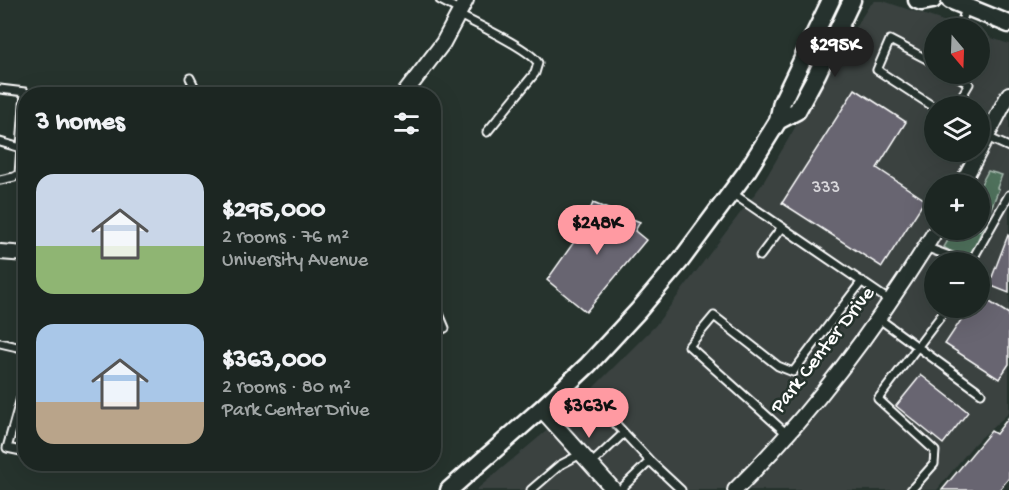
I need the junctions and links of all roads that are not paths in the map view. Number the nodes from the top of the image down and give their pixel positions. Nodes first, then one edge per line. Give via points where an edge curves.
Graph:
1 (440, 0) edge
2 (831, 0) edge
3 (852, 0) edge
4 (917, 0) edge
5 (933, 0) edge
6 (950, 0) edge
7 (966, 8) junction
8 (462, 9) edge
9 (963, 18) edge
10 (1009, 24) edge
11 (924, 58) edge
12 (190, 78) dead end
13 (194, 87) edge
14 (409, 87) edge
15 (0, 89) edge
16 (18, 91) edge
17 (1009, 93) edge
18 (924, 101) edge
19 (778, 120) junction
20 (990, 131) edge
21 (487, 132) dead end
22 (990, 138) edge
23 (0, 142) edge
24 (18, 147) edge
25 (1009, 147) edge
26 (18, 175) edge
27 (0, 180) edge
28 (732, 193) junction
29 (1009, 195) edge
30 (782, 227) junction
31 (930, 240) edge
32 (925, 247) junction
33 (0, 252) edge
34 (939, 252) edge
35 (974, 252) edge
36 (18, 253) edge
37 (760, 256) dead end
38 (861, 281) junction
39 (890, 301) junction
40 (878, 318) junction
41 (940, 318) edge
42 (0, 343) edge
43 (18, 347) edge
44 (919, 348) junction
45 (981, 393) dead end
46 (541, 409) junction
47 (18, 416) edge
48 (613, 421) dead end
49 (624, 433) junction
50 (787, 434) junction
51 (18, 450) edge
52 (586, 459) junction
53 (650, 461) junction
54 (449, 490) edge
55 (531, 490) edge
56 (614, 490) edge
57 (620, 490) edge
58 (681, 490) edge
59 (735, 490) edge
60 (911, 490) edge

1 - 8 lane
2 - 19 street via 782,102
3 - 19 street via 797,111
4 - 5 street
6 - 7 street
7 - 9 lane
7 - 10 street
8 - 14 street via 443,43
8 - 21 lane via 538,63 535,73
11 - 18 lane via 890,40 877,70
12 - 13 lane
15 - 16 lane
17 - 20 street
19 - 28 street
22 - 25 lane
23 - 24 lane
26 - 27 lane
28 - 30 lane
28 - 46 street via 638,311
29 - 35 lane
30 - 37 lane
30 - 38 lane
31 - 32 street, Park Center Drive
32 - 34 lane
32 - 39 street, Park Center Drive
33 - 36 street
38 - 39 lane
38 - 50 lane via 793,372 778,366 714,316 689,345
39 - 40 street, Park Center Drive
40 - 44 lane
40 - 50 street, Park Center Drive
41 - 44 lane
42 - 43 lane
44 - 45 lane
44 - 60 lane via 878,399 935,451 934,464
46 - 52 street
46 - 54 street
47 - 51 lane via 7,448
48 - 49 lane
49 - 52 lane
49 - 53 lane
50 - 59 street, Park Center Drive
52 - 55 lane via 560,465
52 - 56 street
53 - 57 lane
53 - 58 lane

